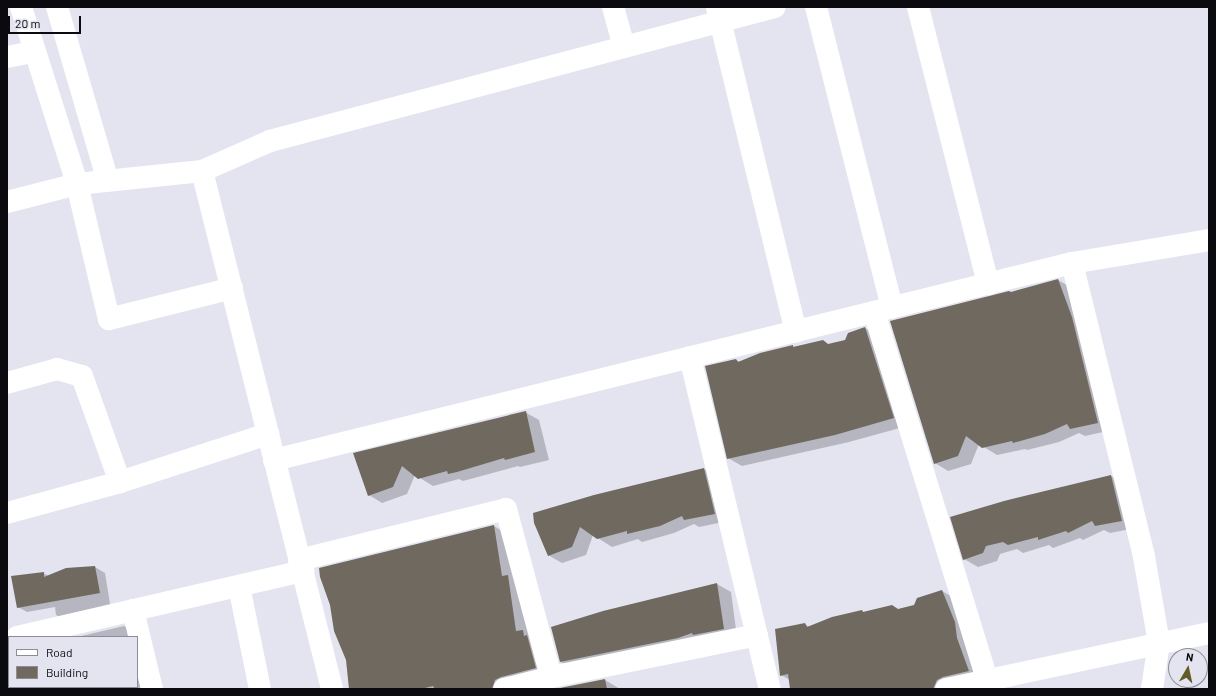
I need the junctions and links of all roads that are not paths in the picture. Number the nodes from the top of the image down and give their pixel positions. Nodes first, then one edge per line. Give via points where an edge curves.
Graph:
1 (21, 7) edge
2 (57, 7) edge
3 (613, 7) edge
4 (775, 7) edge
5 (816, 7) edge
6 (918, 7) edge
7 (719, 14) edge
8 (624, 47) junction
9 (33, 52) junction
10 (7, 57) edge
11 (202, 170) junction
12 (108, 181) junction
13 (76, 184) junction
14 (7, 202) edge
15 (1209, 240) edge
16 (1072, 263) junction
17 (988, 284) junction
18 (232, 288) junction
19 (883, 310) junction
20 (796, 331) junction
21 (690, 358) junction
22 (7, 383) edge
23 (268, 434) junction
24 (274, 460) junction
25 (120, 482) junction
26 (7, 513) edge
27 (301, 566) junction
28 (239, 586) junction
29 (133, 610) junction
30 (1209, 633) edge
31 (757, 635) junction
32 (21, 636) edge
33 (1159, 643) junction
34 (552, 677) junction
35 (988, 684) edge
36 (152, 689) edge
37 (260, 689) edge
38 (332, 689) edge
39 (504, 689) edge
40 (770, 689) edge
41 (946, 689) edge
42 (1152, 689) edge

1 - 9 street
2 - 12 street
3 - 8 street
4 - 7 street
5 - 19 street
6 - 17 street
7 - 8 street
7 - 20 street
8 - 11 street via 270,141
9 - 10 street
9 - 13 street
11 - 12 street
11 - 18 street
12 - 13 street
13 - 14 street
13 - 18 street via 109,319
15 - 16 street
16 - 17 street
16 - 33 street via 1144,557
17 - 19 street
18 - 23 street
19 - 20 street
19 - 35 street
20 - 21 street
21 - 24 street
21 - 31 street
22 - 25 street via 57,369 82,376
23 - 24 street
23 - 25 street
24 - 27 street
25 - 26 street
27 - 28 street
27 - 34 street via 506,509
27 - 38 street
28 - 29 street
28 - 37 street
29 - 32 street
29 - 36 street
30 - 33 street
31 - 34 street
31 - 40 street
33 - 35 street
33 - 42 street
34 - 39 street
35 - 41 street

